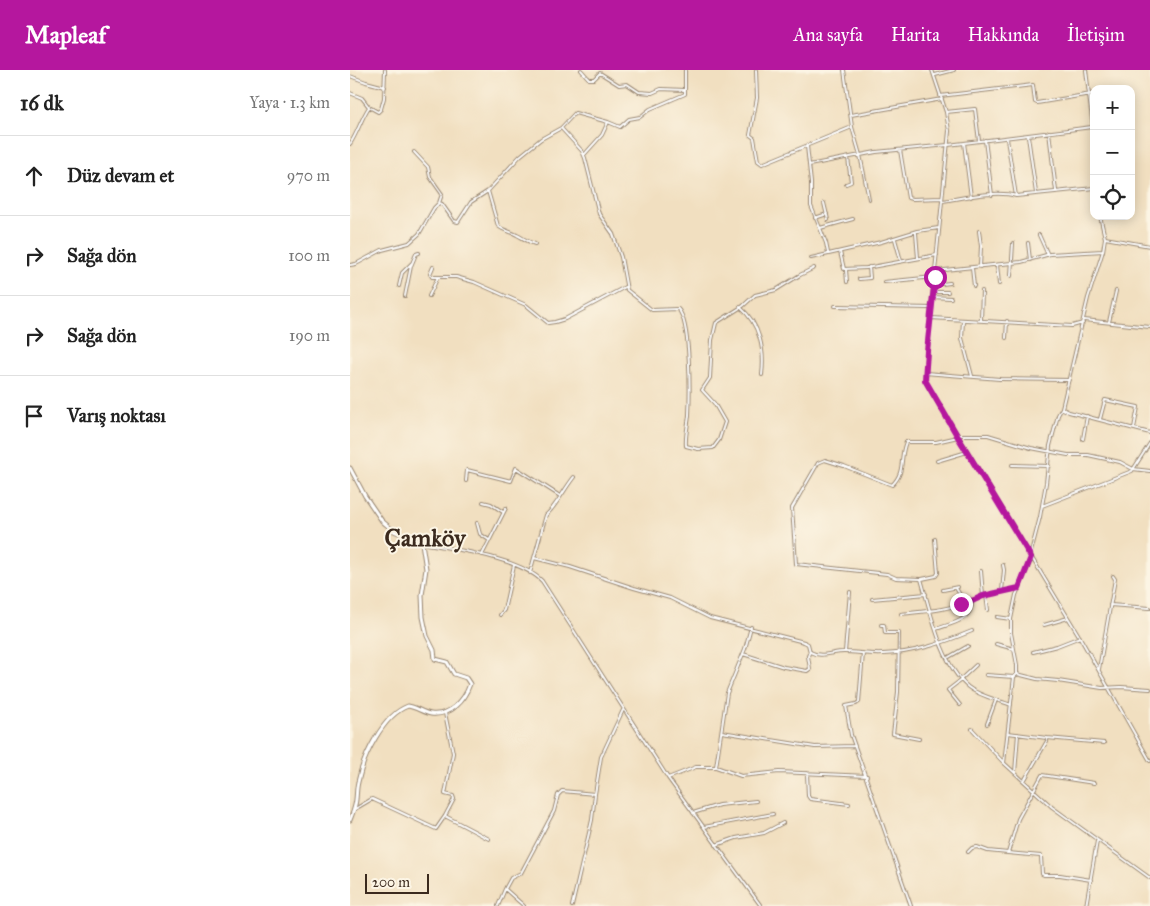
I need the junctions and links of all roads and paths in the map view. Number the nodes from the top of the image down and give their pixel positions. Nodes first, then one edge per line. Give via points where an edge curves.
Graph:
1 (385, 70) edge
2 (581, 70) edge
3 (685, 70) edge
4 (756, 70) edge
5 (844, 70) edge
6 (932, 70) edge
7 (954, 70) edge
8 (1086, 70) edge
9 (350, 76) edge
10 (934, 76) junction
11 (385, 87) junction
12 (685, 90) junction
13 (350, 93) edge
14 (1089, 94) junction
15 (941, 98) junction
16 (1090, 105) edge
17 (369, 107) junction
18 (946, 112) junction
19 (850, 115) junction
20 (608, 122) junction
21 (852, 127) junction
22 (1090, 127) edge
23 (561, 128) junction
24 (1049, 132) junction
25 (1028, 135) junction
26 (1007, 138) junction
27 (985, 140) junction
28 (979, 141) junction
29 (964, 143) junction
30 (350, 144) edge
31 (948, 145) junction
32 (807, 146) junction
33 (900, 150) junction
34 (414, 152) dead end
35 (584, 155) junction
36 (860, 155) junction
37 (848, 158) junction
38 (810, 165) junction
39 (846, 184) dead end
40 (1090, 188) edge
41 (488, 191) junction
42 (1056, 191) junction
43 (1036, 193) junction
44 (992, 195) junction
45 (1016, 196) junction
46 (971, 197) junction
47 (869, 199) dead end
48 (942, 200) junction
49 (439, 203) junction
50 (824, 203) dead end
51 (827, 214) junction
52 (815, 218) junction
53 (853, 219) dead end
54 (828, 220) dead end
55 (1101, 220) edge
56 (820, 228) junction
57 (939, 228) junction
58 (979, 231) dead end
59 (916, 232) junction
60 (1039, 235) dead end
61 (894, 238) junction
62 (1104, 238) junction
63 (1013, 243) dead end
64 (1028, 243) dead end
65 (535, 244) dead end
66 (1150, 246) edge
67 (840, 251) junction
68 (1103, 251) junction
69 (419, 253) dead end
70 (828, 254) junction
71 (937, 255) junction
72 (1048, 255) junction
73 (811, 258) dead end
74 (918, 258) junction
75 (1030, 260) junction
76 (901, 261) junction
77 (412, 263) junction
78 (1012, 263) junction
79 (350, 265) edge
80 (997, 265) junction
81 (433, 267) dead end
82 (870, 267) junction
83 (814, 268) dead end
84 (972, 268) junction
85 (980, 268) junction
86 (846, 269) junction
87 (935, 271) junction
88 (1011, 276) dead end
89 (438, 277) junction
90 (935, 277) junction
91 (859, 279) dead end
92 (847, 282) dead end
93 (884, 282) dead end
94 (950, 283) dead end
95 (999, 284) dead end
96 (934, 285) junction
97 (399, 286) dead end
98 (974, 286) dead end
99 (625, 287) junction
100 (982, 291) dead end
101 (1116, 291) dead end
102 (933, 292) junction
103 (948, 292) dead end
104 (405, 296) dead end
105 (429, 296) dead end
106 (932, 297) junction
107 (951, 298) dead end
108 (835, 306) dead end
109 (740, 307) junction
110 (931, 308) junction
111 (930, 318) junction
112 (963, 320) junction
113 (981, 320) junction
114 (1007, 321) junction
115 (1083, 322) junction
116 (1109, 322) junction
117 (1150, 328) edge
118 (1006, 338) dead end
119 (926, 373) junction
120 (762, 375) dead end
121 (972, 376) junction
122 (1069, 380) junction
123 (1062, 408) junction
124 (1087, 416) junction
125 (1100, 419) junction
126 (1134, 428) junction
127 (1150, 433) edge
128 (957, 436) junction
129 (1082, 439) dead end
130 (1150, 443) edge
131 (967, 452) junction
132 (1050, 452) junction
133 (937, 461) dead end
134 (1012, 465) dead end
135 (1049, 466) junction
136 (350, 468) edge
137 (1133, 469) junction
138 (1150, 471) edge
139 (574, 477) dead end
140 (466, 480) dead end
141 (560, 496) junction
142 (483, 502) dead end
143 (1042, 506) junction
144 (506, 508) dead end
145 (504, 512) junction
146 (477, 523) dead end
147 (934, 539) dead end
148 (490, 540) junction
149 (422, 543) junction
150 (482, 555) junction
151 (1031, 557) junction
152 (534, 558) junction
153 (514, 565) junction
154 (1003, 565) dead end
155 (981, 571) dead end
156 (530, 573) junction
157 (1113, 576) dead end
158 (921, 579) junction
159 (1019, 588) junction
160 (943, 590) dead end
161 (1002, 591) junction
162 (850, 592) dead end
163 (926, 594) junction
164 (984, 595) junction
165 (872, 599) dead end
166 (965, 600) junction
167 (972, 601) junction
168 (1110, 605) junction
169 (1150, 608) edge
170 (988, 610) dead end
171 (931, 611) junction
172 (901, 614) dead end
173 (500, 615) dead end
174 (996, 617) dead end
175 (1068, 618) junction
176 (1011, 619) junction
177 (881, 625) dead end
178 (1044, 625) dead end
179 (751, 627) junction
180 (936, 629) junction
181 (972, 631) dead end
182 (1080, 637) junction
183 (941, 644) junction
184 (996, 644) dead end
185 (968, 646) dead end
186 (1014, 649) junction
187 (810, 651) junction
188 (845, 652) junction
189 (899, 652) junction
190 (1033, 652) dead end
191 (863, 653) junction
192 (743, 654) junction
193 (948, 658) junction
194 (976, 666) dead end
195 (1099, 669) junction
196 (986, 674) dead end
197 (1017, 674) junction
198 (1014, 677) junction
199 (961, 679) junction
200 (1109, 687) junction
201 (1150, 690) edge
202 (996, 700) junction
203 (960, 705) dead end
204 (1011, 705) junction
205 (623, 710) junction
206 (445, 713) junction
207 (987, 724) dead end
208 (972, 729) dead end
209 (721, 732) junction
210 (1008, 733) junction
211 (1018, 734) junction
212 (1047, 738) junction
213 (919, 739) dead end
214 (1104, 744) dead end
215 (856, 746) junction
216 (1150, 761) edge
217 (1004, 763) junction
218 (716, 767) junction
219 (1015, 773) junction
220 (807, 774) junction
221 (867, 776) junction
222 (668, 778) junction
223 (1024, 781) junction
224 (1094, 783) dead end
225 (1033, 790) junction
226 (595, 794) junction
227 (756, 801) dead end
228 (849, 804) dead end
229 (354, 810) junction
230 (693, 813) junction
231 (773, 814) dead end
232 (445, 816) junction
233 (350, 820) edge
234 (783, 823) dead end
235 (703, 827) junction
236 (489, 839) dead end
237 (1097, 841) junction
238 (716, 845) junction
239 (968, 852) dead end
240 (1008, 853) junction
241 (1150, 878) edge
242 (1091, 880) junction
243 (505, 889) junction
244 (498, 906) edge
245 (524, 906) edge
246 (572, 906) edge
247 (760, 906) edge
248 (911, 906) edge
249 (1086, 906) edge

1 - 11 street
2 - 12 street via 589,79 594,79 600,72 639,92
3 - 12 street
4 - 32 street via 758,98 750,135 754,138 758,161 768,163
5 - 19 street
6 - 10 street
7 - 10 street
8 - 14 street
9 - 11 street
10 - 15 street
11 - 17 street via 381,110 378,112
12 - 20 street via 685,94 650,109 640,117 629,119 620,127
13 - 17 street via 362,98
14 - 15 street via 1035,102 1033,85
14 - 16 street
15 - 18 street
15 - 19 street
17 - 30 street
18 - 28 street via 975,110
18 - 31 street
19 - 21 street
20 - 23 street via 575,113
20 - 35 street via 602,135
21 - 32 street
21 - 36 street
22 - 24 street
23 - 35 street
23 - 41 street via 540,139 520,156
24 - 25 street
24 - 42 street
25 - 26 street
25 - 43 street
26 - 27 street
26 - 45 street
27 - 28 street
27 - 44 street
28 - 29 street
29 - 31 street
29 - 46 street
31 - 33 street
31 - 48 street
32 - 38 street
33 - 36 street
33 - 48 street via 908,198
34 - 49 street via 428,167 430,177 442,194
35 - 99 street via 599,214 613,234 621,257
36 - 37 street
36 - 47 street
37 - 38 street
37 - 39 street via 851,182
38 - 52 street via 811,206
40 - 42 street
41 - 49 street via 471,202 458,222
41 - 65 street via 498,226
42 - 43 street
43 - 45 street
44 - 45 street
44 - 46 street
46 - 48 street
48 - 57 street
49 - 79 street via 419,234 409,243 382,250
50 - 51 street
51 - 52 street
51 - 54 street
52 - 56 street
53 - 56 street
55 - 62 street
56 - 70 street
57 - 59 street
57 - 71 street
58 - 85 street
59 - 61 street
59 - 74 street
60 - 72 street
61 - 67 street
61 - 76 street
62 - 66 street
62 - 68 street
63 - 78 street
64 - 75 street
67 - 70 street
67 - 86 street
68 - 72 street
68 - 115 street
69 - 77 street
70 - 73 street
71 - 74 street
71 - 87 street
72 - 75 street
74 - 76 street
75 - 78 street
76 - 82 street
77 - 97 street via 402,273
77 - 104 street
78 - 80 street
78 - 88 street
80 - 85 street
80 - 95 street
81 - 89 street via 430,276
82 - 86 street
82 - 91 street via 870,278
83 - 109 street via 776,290 755,295
84 - 85 street
84 - 87 street
84 - 98 street
86 - 92 street
87 - 90 street
89 - 99 street via 474,282 522,303 549,323
89 - 105 street
90 - 93 street
90 - 96 street
94 - 96 street
96 - 102 street
99 - 109 street via 652,310 678,309 682,313 688,346 689,416 685,440 686,446 698,449 713,448 724,428 714,403 702,390 710,378 716,323
100 - 113 street
101 - 116 street
102 - 103 street
102 - 106 street
106 - 107 street
106 - 110 street
108 - 110 street
109 - 120 street via 750,316 759,336
110 - 111 street
111 - 112 street
111 - 119 street
112 - 113 street
112 - 121 street via 962,338
113 - 114 street
114 - 115 street via 1072,326
114 - 118 street
115 - 116 street
115 - 122 street
116 - 117 street
119 - 121 street
119 - 128 street via 925,380
121 - 122 street
122 - 123 street
123 - 124 street
123 - 132 street
124 - 125 street
124 - 129 street
125 - 126 street
125 - 126 street via 1105,400 1138,407
126 - 127 street
128 - 131 street
128 - 132 street via 988,435
128 - 158 street via 936,442 906,442 899,478 892,485 824,460 818,463 792,508 796,564
130 - 137 street
131 - 133 street
131 - 151 street
132 - 135 street
132 - 137 street via 1094,456 1120,462
134 - 135 street
135 - 143 street
136 - 149 street via 382,521 394,531
137 - 138 street
137 - 143 street
139 - 141 street
140 - 141 street via 467,470 511,481 516,468
141 - 152 street via 546,515
142 - 145 street
143 - 151 street
144 - 145 street
145 - 148 street
146 - 148 street via 480,534
147 - 158 street via 938,573
148 - 150 street
149 - 150 street
149 - 206 street via 426,569 422,608 427,636 435,659 447,662 454,674 466,678 470,684 464,698
150 - 153 street
151 - 159 street
151 - 175 street
152 - 156 street
152 - 179 street via 670,598 710,618
153 - 156 street
153 - 173 street via 504,610
154 - 161 street
155 - 164 street
156 - 205 street via 542,581
157 - 168 street
158 - 163 street
159 - 161 street
159 - 176 street
160 - 166 street via 957,587
161 - 164 street
162 - 188 street
163 - 165 street
163 - 171 street
164 - 167 street
164 - 170 street
166 - 167 street
166 - 171 street via 959,605
167 - 180 street via 967,617
168 - 169 street
168 - 195 street
171 - 172 street
171 - 180 street
174 - 176 street
175 - 178 street
175 - 182 street
176 - 186 street
177 - 189 street via 884,625 885,633 899,633
179 - 187 street via 804,642
179 - 192 street
180 - 183 street
181 - 183 street
182 - 190 street
182 - 195 street
183 - 189 street
183 - 193 street
184 - 186 street
185 - 193 street
186 - 197 street
187 - 188 street via 823,655
187 - 192 street via 810,669 807,671
188 - 191 street
189 - 191 street
189 - 213 street via 894,734
191 - 215 street via 859,702 846,707
192 - 209 street via 727,693
193 - 199 street
194 - 199 street
195 - 200 street
196 - 198 street
197 - 198 street
197 - 200 street
198 - 204 street
199 - 202 street via 970,688
199 - 203 street via 948,690
200 - 201 street
200 - 216 street
202 - 204 street
202 - 207 street
204 - 210 street
205 - 222 street
205 - 226 street via 601,757
206 - 229 street via 431,714 408,706 394,715 373,742 357,784
206 - 232 street via 453,753 445,794 454,799
208 - 217 street
209 - 215 street via 815,747
209 - 218 street
210 - 211 street
210 - 217 street
211 - 212 street
211 - 219 street
212 - 214 street
212 - 223 street
215 - 221 street
217 - 219 street
218 - 220 street via 741,776 779,772
218 - 222 street via 696,767
219 - 223 street
220 - 221 street
220 - 228 street via 810,799
221 - 248 street
222 - 230 street
223 - 225 street
224 - 225 street via 1044,775
225 - 237 street
225 - 240 street via 1018,819
226 - 243 street via 562,791 558,795 554,810 521,873 511,878
226 - 246 street
227 - 230 street via 719,805
229 - 232 street via 372,799 436,829
229 - 233 street
230 - 235 street
231 - 235 street
232 - 236 street
234 - 238 street via 764,833
235 - 238 street
237 - 241 street
237 - 242 street
238 - 247 street
239 - 240 street via 977,847
240 - 242 street via 1041,856 1044,875
242 - 249 street
243 - 244 street
243 - 245 street

